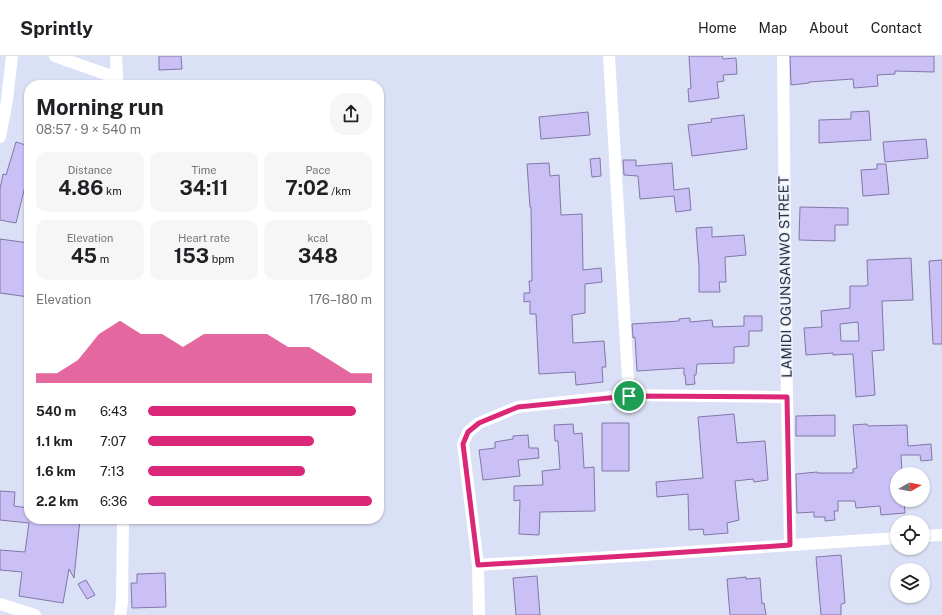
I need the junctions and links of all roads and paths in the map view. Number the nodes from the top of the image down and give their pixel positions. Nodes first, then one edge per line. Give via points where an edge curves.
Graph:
1 (12, 56) edge
2 (55, 56) edge
3 (116, 56) edge
4 (609, 56) edge
5 (782, 56) edge
6 (113, 80) edge
7 (118, 80) edge
8 (0, 137) edge
9 (629, 396) junction
10 (787, 397) junction
11 (123, 524) edge
12 (942, 535) edge
13 (930, 536) edge
14 (890, 538) edge
15 (790, 545) junction
16 (478, 565) junction
17 (4, 609) edge
18 (35, 615) edge
19 (120, 615) edge
20 (479, 615) edge

1 - 8 street
2 - 6 street
3 - 7 street
4 - 9 street
5 - 10 street, LAMIDI OGUNSANWO STREET
9 - 10 street
9 - 16 street via 518,407 479,423 468,432 463,444
10 - 15 street, LAMIDI OGUNSANWO STREET
11 - 19 street
12 - 13 street
14 - 15 street
15 - 16 street
16 - 20 street
17 - 18 street

